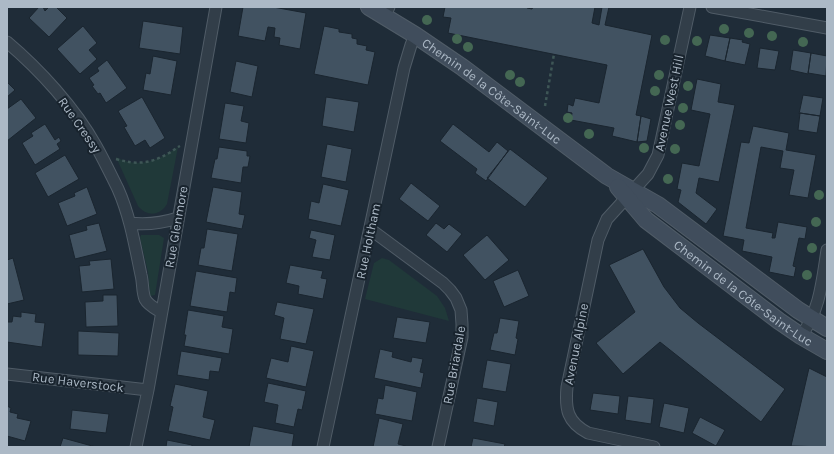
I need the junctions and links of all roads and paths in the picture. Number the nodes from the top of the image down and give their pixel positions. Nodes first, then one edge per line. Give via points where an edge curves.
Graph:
1 (216, 7) edge
2 (369, 7) edge
3 (690, 7) edge
4 (712, 7) edge
5 (386, 12) edge
6 (827, 28) edge
7 (415, 35) junction
8 (7, 42) edge
9 (554, 54) dead end
10 (546, 106) dead end
11 (192, 140) junction
12 (115, 158) dead end
13 (629, 194) junction
14 (178, 218) junction
15 (130, 223) junction
16 (370, 229) junction
17 (827, 250) edge
18 (161, 312) junction
19 (812, 320) junction
20 (827, 328) edge
21 (801, 336) junction
22 (827, 351) edge
23 (7, 374) edge
24 (148, 390) junction
25 (136, 447) edge
26 (323, 447) edge
27 (438, 447) edge
28 (654, 447) edge

1 - 11 street, Rue Glenmore
2 - 5 main road, Chemin de la Côte-Saint-Luc
3 - 13 street, Avenue West Hill via 658,155 652,169
4 - 6 street
5 - 7 main road, Chemin de la Côte-Saint-Luc
7 - 13 main road, Chemin de la Côte-Saint-Luc via 486,84
7 - 16 street, Rue Holtham via 404,68
8 - 15 street, Rue Cressy via 48,82 95,144 119,192
9 - 10 path
11 - 12 path via 147,162 132,163
11 - 14 street, Rue Glenmore
13 - 19 main road, Chemin de la Côte-Saint-Luc via 662,207
13 - 21 main road, Chemin de la Côte-Saint-Luc via 646,220
13 - 28 street, Avenue Alpine via 607,219 598,240 567,387 566,405 570,419 588,433
14 - 15 street via 162,222
14 - 18 street, Rue Glenmore
15 - 18 street, Rue Cressy via 145,298
16 - 26 street, Rue Holtham
16 - 27 street, Rue Briardale via 443,282 456,298 461,310 462,337
17 - 19 street via 819,299
18 - 24 street, Rue Glenmore
19 - 20 main road, Chemin de la Côte-Saint-Luc
19 - 21 street
21 - 22 main road, Chemin de la Côte-Saint-Luc
23 - 24 street, Rue Haverstock
24 - 25 street, Rue Glenmore

